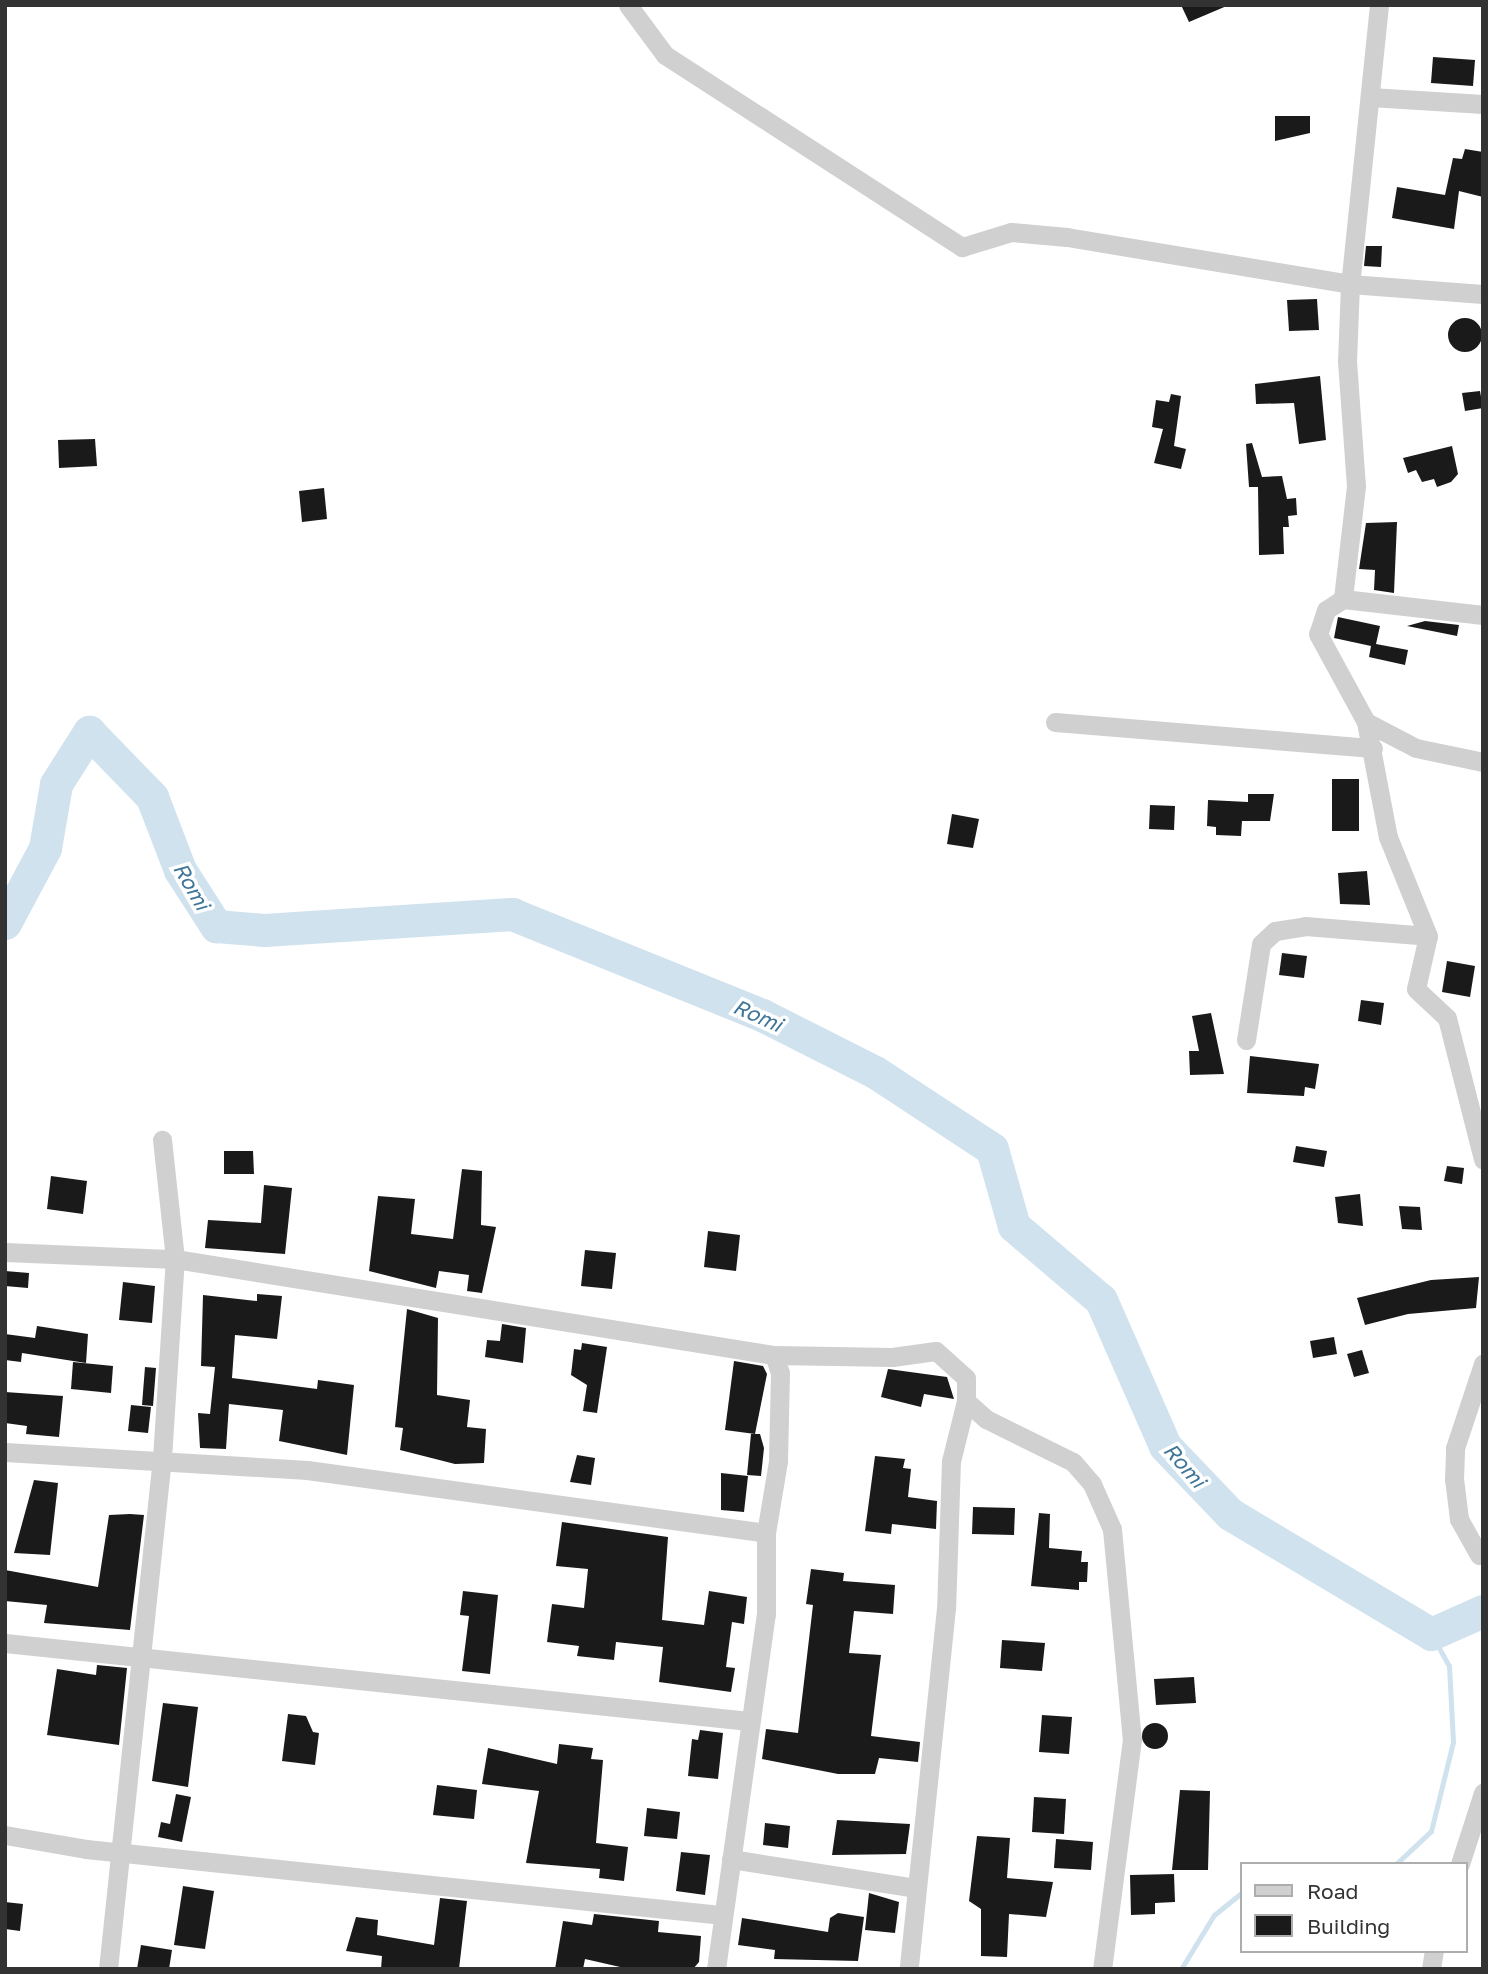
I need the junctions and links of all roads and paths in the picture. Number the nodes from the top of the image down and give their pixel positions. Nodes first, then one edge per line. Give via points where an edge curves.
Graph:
1 (628, 5) edge
2 (1379, 5) edge
3 (1370, 97) junction
4 (1483, 104) edge
5 (1350, 284) junction
6 (1483, 294) edge
7 (1343, 599) junction
8 (1483, 615) edge
9 (1055, 722) dead end
10 (1366, 722) junction
11 (1373, 748) junction
12 (1483, 762) edge
13 (1428, 936) junction
14 (1246, 1040) dead end
15 (162, 1140) dead end
16 (1483, 1159) edge
17 (5, 1252) edge
18 (175, 1259) junction
19 (774, 1355) junction
20 (1483, 1364) edge
21 (966, 1401) junction
22 (5, 1452) edge
23 (162, 1458) junction
24 (766, 1533) junction
25 (1479, 1555) dead end
26 (5, 1643) edge
27 (143, 1654) junction
28 (749, 1721) junction
29 (1483, 1793) edge
30 (5, 1835) edge
31 (124, 1850) junction
32 (731, 1859) junction
33 (1461, 1862) edge
34 (917, 1888) junction
35 (721, 1915) junction
36 (108, 1969) edge
37 (716, 1969) edge
38 (909, 1969) edge
39 (1102, 1969) edge

1 - 5 street via 665,55 962,247 1011,232
2 - 3 street
3 - 4 street
3 - 5 street
5 - 6 street
5 - 7 street via 1347,361 1356,486
7 - 8 street
7 - 10 street via 1326,610 1318,634
9 - 11 street
10 - 11 street
10 - 12 street via 1416,748
11 - 13 street via 1388,837
13 - 14 street via 1305,926 1275,931 1261,944
13 - 16 street via 1416,989 1447,1018
15 - 18 street
17 - 18 street
18 - 19 street
18 - 23 street
19 - 21 street via 892,1357 936,1351 966,1378
19 - 24 street via 780,1373 778,1461
20 - 25 street via 1455,1448 1454,1480 1459,1519
21 - 34 street via 951,1461 946,1608
21 - 39 street via 986,1419 1073,1462 1092,1484 1112,1529 1132,1739
22 - 23 street
23 - 24 street via 307,1470
23 - 27 street
24 - 28 street via 766,1614
26 - 27 street
27 - 28 street
27 - 31 street
28 - 32 street
29 - 33 street
30 - 31 street
31 - 35 street
31 - 36 street
32 - 34 street
32 - 35 street
34 - 38 street
35 - 37 street

